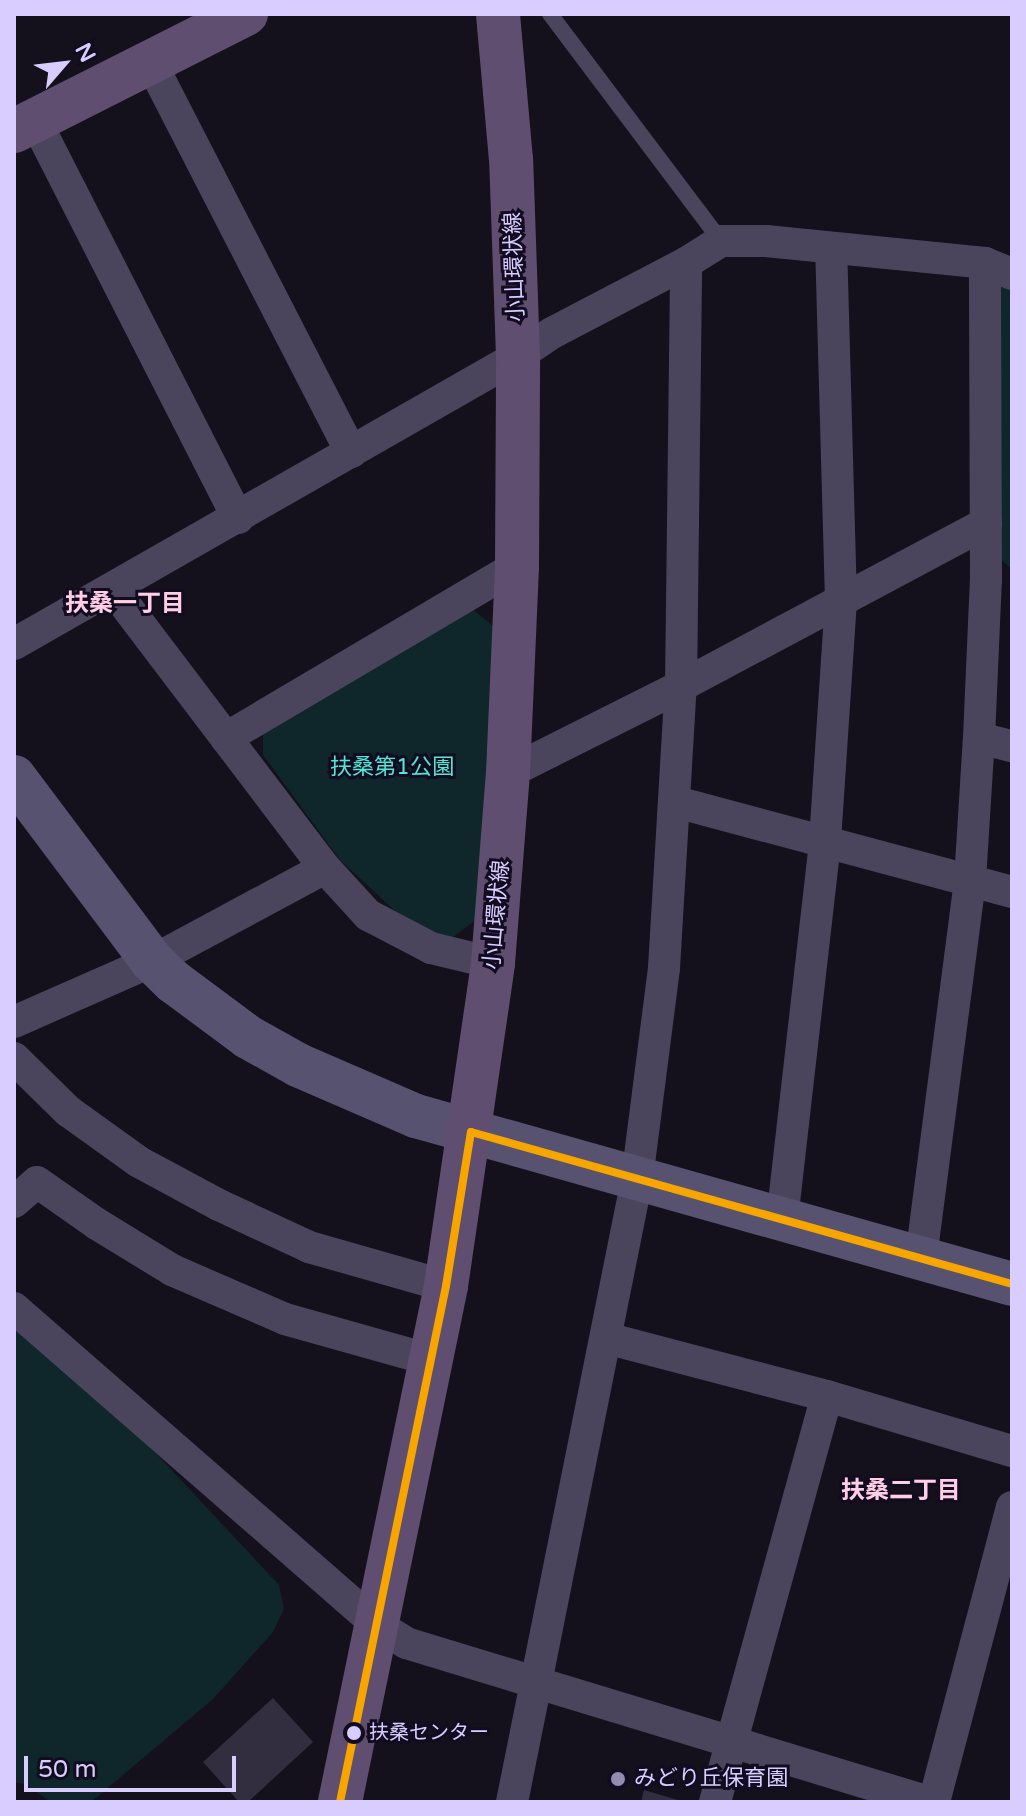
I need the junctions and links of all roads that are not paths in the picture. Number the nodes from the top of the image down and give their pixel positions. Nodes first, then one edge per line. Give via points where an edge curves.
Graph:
1 (246, 14) edge
2 (498, 14) edge
3 (550, 14) edge
4 (150, 61) junction
5 (24, 126) edge
6 (721, 241) junction
7 (831, 248) junction
8 (686, 263) junction
9 (998, 268) edge
10 (518, 356) junction
11 (351, 452) junction
12 (238, 518) junction
13 (986, 523) junction
14 (517, 566) junction
15 (999, 583) edge
16 (113, 589) junction
17 (841, 601) junction
18 (14, 644) edge
19 (681, 686) junction
20 (226, 738) junction
21 (979, 738) junction
22 (1012, 746) edge
23 (508, 773) junction
24 (14, 777) edge
25 (676, 802) junction
26 (825, 841) junction
27 (325, 868) junction
28 (970, 880) junction
29 (1012, 892) edge
30 (152, 961) junction
31 (493, 963) junction
32 (14, 1022) edge
33 (14, 1058) edge
34 (471, 1132) junction
35 (637, 1179) junction
36 (14, 1202) edge
37 (782, 1220) junction
38 (921, 1258) junction
39 (1012, 1284) edge
40 (446, 1286) junction
41 (14, 1308) edge
42 (606, 1338) junction
43 (431, 1360) junction
44 (827, 1396) junction
45 (1012, 1451) edge
46 (1012, 1507) edge
47 (998, 1610) edge
48 (376, 1624) junction
49 (536, 1684) junction
50 (730, 1743) junction
51 (340, 1802) edge
52 (512, 1802) edge
53 (715, 1802) edge
54 (932, 1802) edge

1 - 4 main road
2 - 10 main road, 小山環状線 via 511,160
3 - 6 lane
4 - 5 main road
4 - 11 street
5 - 12 street
6 - 7 street
6 - 8 street
7 - 9 street
7 - 17 street
8 - 10 street
8 - 19 street
9 - 13 street
10 - 11 street
10 - 14 main road, 小山環状線
11 - 12 street
12 - 16 street
13 - 15 street
13 - 17 street
14 - 20 street
14 - 23 main road, 小山環状線
15 - 21 street
16 - 18 street
16 - 20 street
17 - 19 street
17 - 26 street
19 - 23 street
19 - 25 street
20 - 27 street
21 - 22 street
21 - 28 street
23 - 31 main road, 小山環状線
24 - 30 street
25 - 26 street
25 - 35 street via 664,968
26 - 28 street
26 - 37 street
27 - 30 street
27 - 31 street via 368,915 431,948
28 - 29 street
28 - 38 street
30 - 32 street
30 - 34 street via 248,1037 298,1065 416,1116
31 - 34 main road, 小山環状線
33 - 40 street via 68,1111 139,1162 219,1205 309,1247
34 - 35 street
34 - 40 main road, 小山環状線
35 - 37 street
35 - 42 street
36 - 43 street via 37,1182 172,1270 285,1319
37 - 38 street
38 - 39 street
40 - 43 main road, 小山環状線
41 - 48 street
42 - 44 street
42 - 49 street
43 - 48 main road, 小山環状線
44 - 45 street
44 - 50 street
46 - 47 street
47 - 54 street
48 - 49 street via 406,1643
48 - 51 main road, 小山環状線
49 - 50 street
49 - 52 street
50 - 53 street
50 - 54 street

